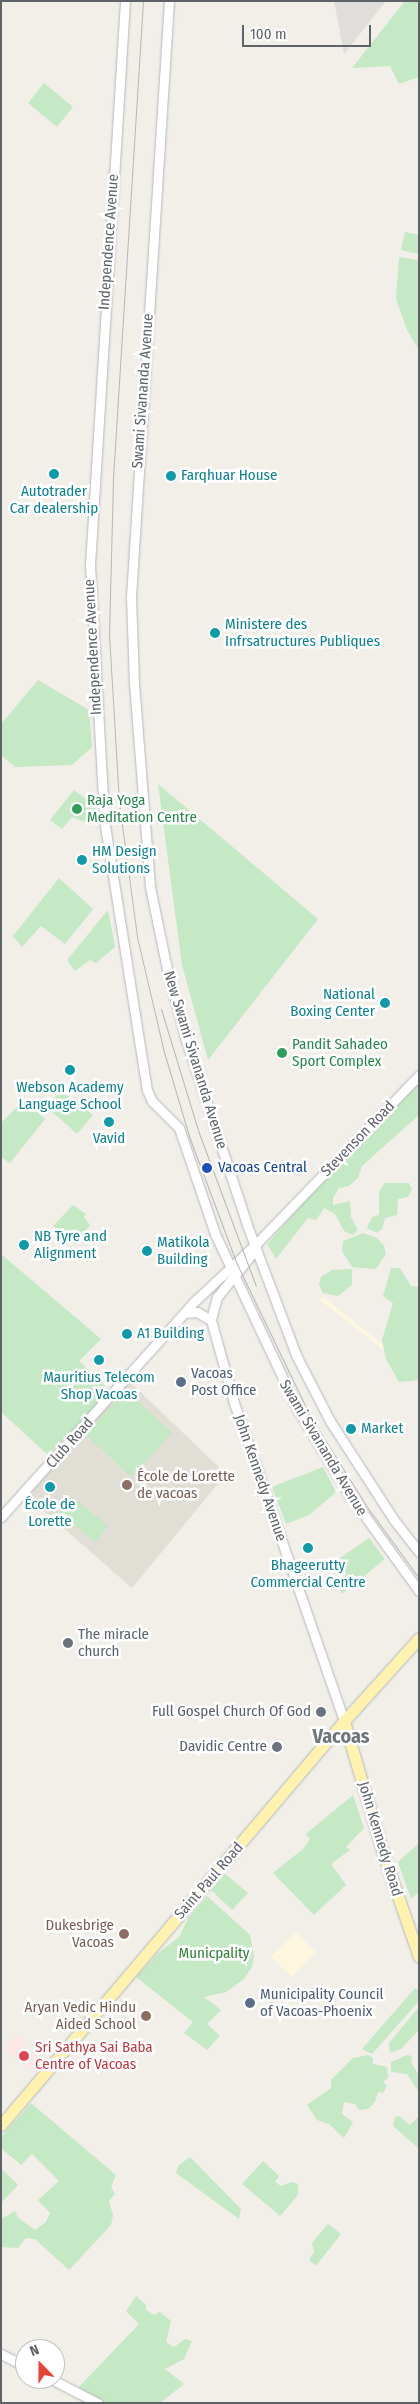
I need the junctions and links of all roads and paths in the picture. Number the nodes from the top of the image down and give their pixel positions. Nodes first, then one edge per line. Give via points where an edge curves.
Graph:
1 (125, 1) edge
2 (169, 1) edge
3 (140, 781) joint
4 (419, 1074) edge
5 (256, 1246) junction
6 (232, 1272) junction
7 (220, 1292) junction
8 (247, 1296) junction
9 (184, 1314) junction
10 (211, 1320) junction
11 (1, 1517) edge
12 (419, 1552) edge
13 (419, 1592) edge
14 (419, 1638) edge
15 (344, 1721) junction
16 (419, 1957) edge
17 (1, 2124) edge
18 (1, 2354) edge
19 (15, 2361) edge
20 (65, 2386) edge
21 (98, 2403) edge

1 - 6 street, Independence Avenue via 90,574 104,819 149,1096 179,1128
2 - 3 street, Swami Sivananda Avenue via 131,597
3 - 5 street, New Swami Sivananda Avenue via 150,887 166,969 185,1037
4 - 5 street, Stevenson Road
5 - 6 street
5 - 12 street, Swami Sivananda Avenue via 297,1357 330,1421 394,1520
6 - 7 street
6 - 8 street, Swami Sivananda Avenue
6 - 9 street, Club Road
7 - 8 street via 230,1289
7 - 10 street
8 - 13 street, Swami Sivananda Avenue via 298,1410 349,1494
9 - 10 street via 197,1312
9 - 11 street, Club Road
10 - 15 street, John Kennedy Avenue via 234,1403
14 - 15 main road, Saint Paul Road
15 - 16 main road, John Kennedy Road via 382,1850
15 - 17 main road, Saint Paul Road
18 - 19 street
20 - 21 street

